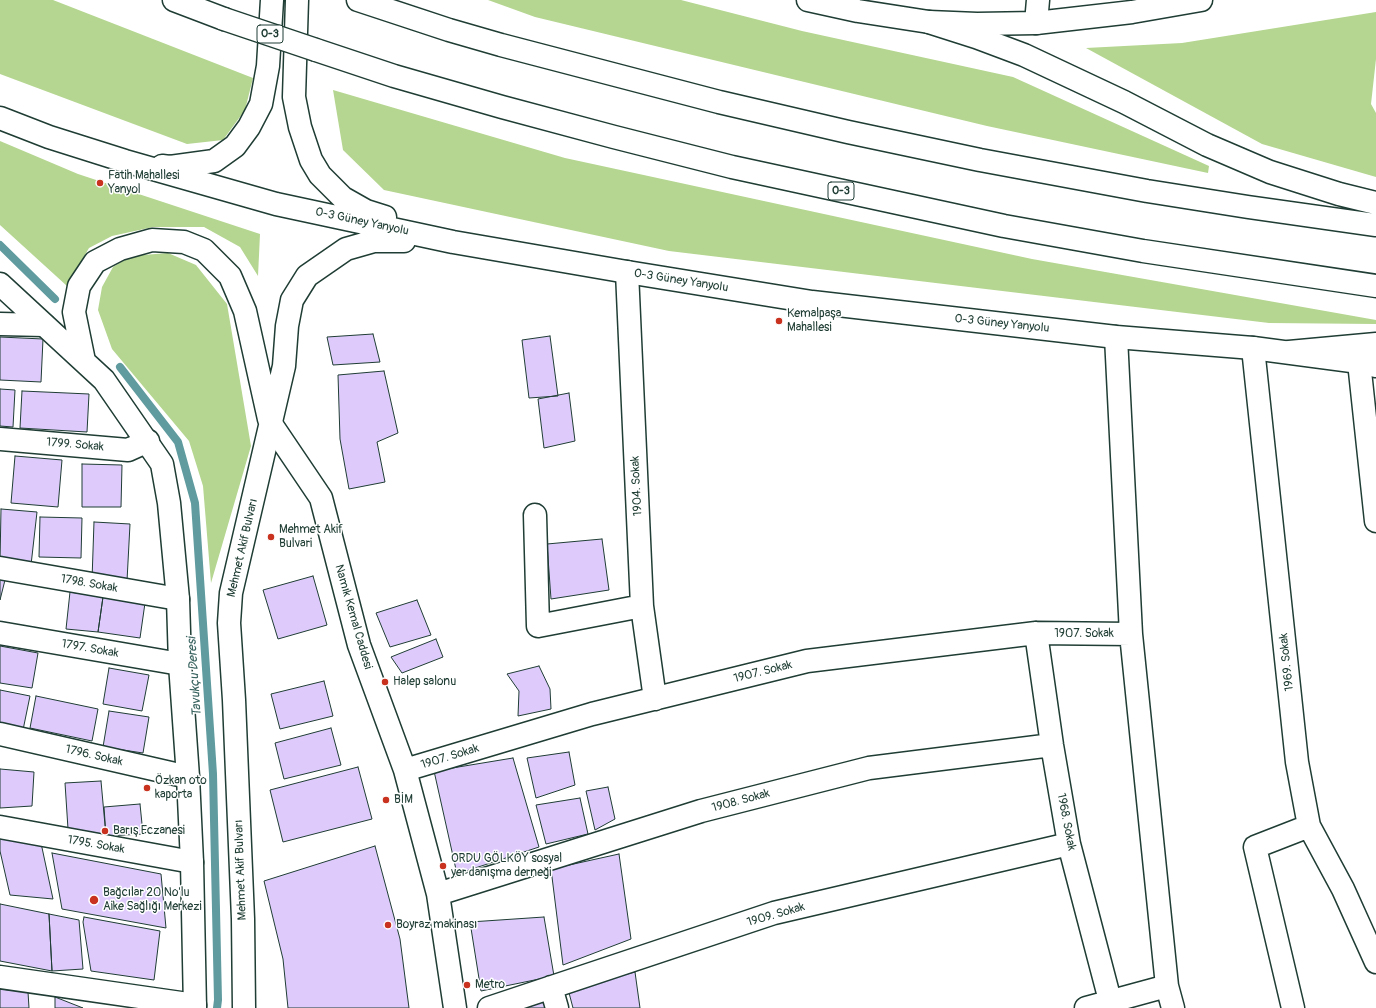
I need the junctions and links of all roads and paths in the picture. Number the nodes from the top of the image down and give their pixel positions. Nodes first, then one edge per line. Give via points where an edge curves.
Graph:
1 (174, 0) edge
2 (272, 0) edge
3 (297, 0) edge
4 (358, 0) edge
5 (808, 0) edge
6 (1038, 0) edge
7 (1201, 0) edge
8 (1132, 6) edge
9 (929, 22) junction
10 (1036, 23) junction
11 (0, 118) edge
12 (125, 161) junction
13 (1376, 203) edge
14 (1376, 225) edge
15 (453, 242) junction
16 (628, 272) junction
17 (0, 284) edge
18 (1376, 286) edge
19 (0, 324) edge
20 (44, 325) junction
21 (1116, 337) junction
22 (1376, 344) edge
23 (1254, 348) junction
24 (1288, 352) junction
25 (84, 361) junction
26 (1368, 364) edge
27 (271, 424) junction
28 (0, 439) edge
29 (148, 441) junction
30 (535, 516) dead end
31 (1376, 521) edge
32 (0, 568) edge
33 (178, 599) junction
34 (642, 606) junction
35 (0, 633) edge
36 (1036, 634) junction
37 (1131, 634) junction
38 (180, 664) junction
39 (655, 699) junction
40 (0, 734) edge
41 (1052, 745) junction
42 (405, 770) junction
43 (188, 777) junction
44 (1309, 826) junction
45 (0, 827) edge
46 (1069, 844) junction
47 (192, 862) junction
48 (438, 894) junction
49 (1376, 962) edge
50 (0, 977) edge
51 (1168, 986) junction
52 (551, 987) junction
53 (1111, 1005) edge
54 (195, 1006) edge
55 (244, 1008) edge
56 (455, 1008) edge
57 (489, 1008) edge
58 (557, 1008) edge
59 (1086, 1008) edge
60 (1173, 1008) edge
61 (1293, 1008) edge

1 - 18 main road, O-3, bridge via 394,76 614,137 754,172 1035,232
2 - 12 main road via 268,66 261,104 249,128 235,146 214,161 170,167
3 - 15 main road via 294,97 300,127 311,160 320,175 343,198 366,211
4 - 14 main road via 501,45 719,102 848,132 1147,191
5 - 9 main road
6 - 10 main road
7 - 8 main road
8 - 10 main road
9 - 10 main road
9 - 13 main road via 1024,55 1207,145 1270,172 1338,194
11 - 12 main road, O-3 Güney Yanyolu via 49,137
12 - 15 main road, O-3 Güney Yanyolu via 276,204
15 - 16 main road, O-3 Güney Yanyolu
15 - 27 main road, Mehmet Akif Bulvarı via 374,241 346,249 307,276 292,300 284,366
16 - 21 main road, O-3 Güney Yanyolu via 812,302
16 - 34 main road, 1904. Sokak
17 - 20 main road
19 - 20 main road
20 - 25 main road
21 - 23 main road, O-3 Güney Yanyolu
21 - 37 main road
22 - 24 main road
23 - 24 main road, O-3 Güney Yanyolu
23 - 44 main road, 1969. Sokak via 1297,762
24 - 26 main road, O-3 Güney Yanyolu
25 - 27 main road via 74,312 79,286 95,262 120,249 152,240 184,242 204,250 230,276 245,311
25 - 29 main road via 104,380
26 - 31 main road
27 - 42 main road, Namık Kemal Caddesi via 321,498 359,644
27 - 55 main road, Mehmet Akif Bulvarı via 231,593 229,623 243,912
28 - 29 main road, 1799. Sokak via 128,450
29 - 33 main road via 162,464 169,503
30 - 34 main road via 538,626
32 - 33 main road, 1798. Sokak
33 - 38 main road
34 - 39 main road, 1904. Sokak
35 - 38 main road, 1797. Sokak
36 - 37 main road, 1907. Sokak
36 - 39 main road, 1907. Sokak via 806,661
36 - 41 main road, 1968. Sokak
37 - 51 main road
38 - 43 main road
39 - 42 main road, 1907. Sokak via 592,714
40 - 43 main road, 1796. Sokak
41 - 46 main road, 1968. Sokak
41 - 48 main road, 1908. Sokak via 869,768 701,811
42 - 48 main road, Namık Kemal Caddesi
43 - 47 main road
44 - 49 main road, 1969. Sokak via 1343,888
44 - 61 main road via 1254,847
45 - 47 main road, 1795. Sokak
46 - 52 main road, 1909. Sokak via 774,913
46 - 53 main road, 1968. Sokak
47 - 54 main road
48 - 56 main road, Namık Kemal Caddesi
50 - 54 main road
51 - 53 main road
51 - 60 main road
52 - 57 main road, 1909. Sokak
52 - 58 main road
53 - 59 main road

